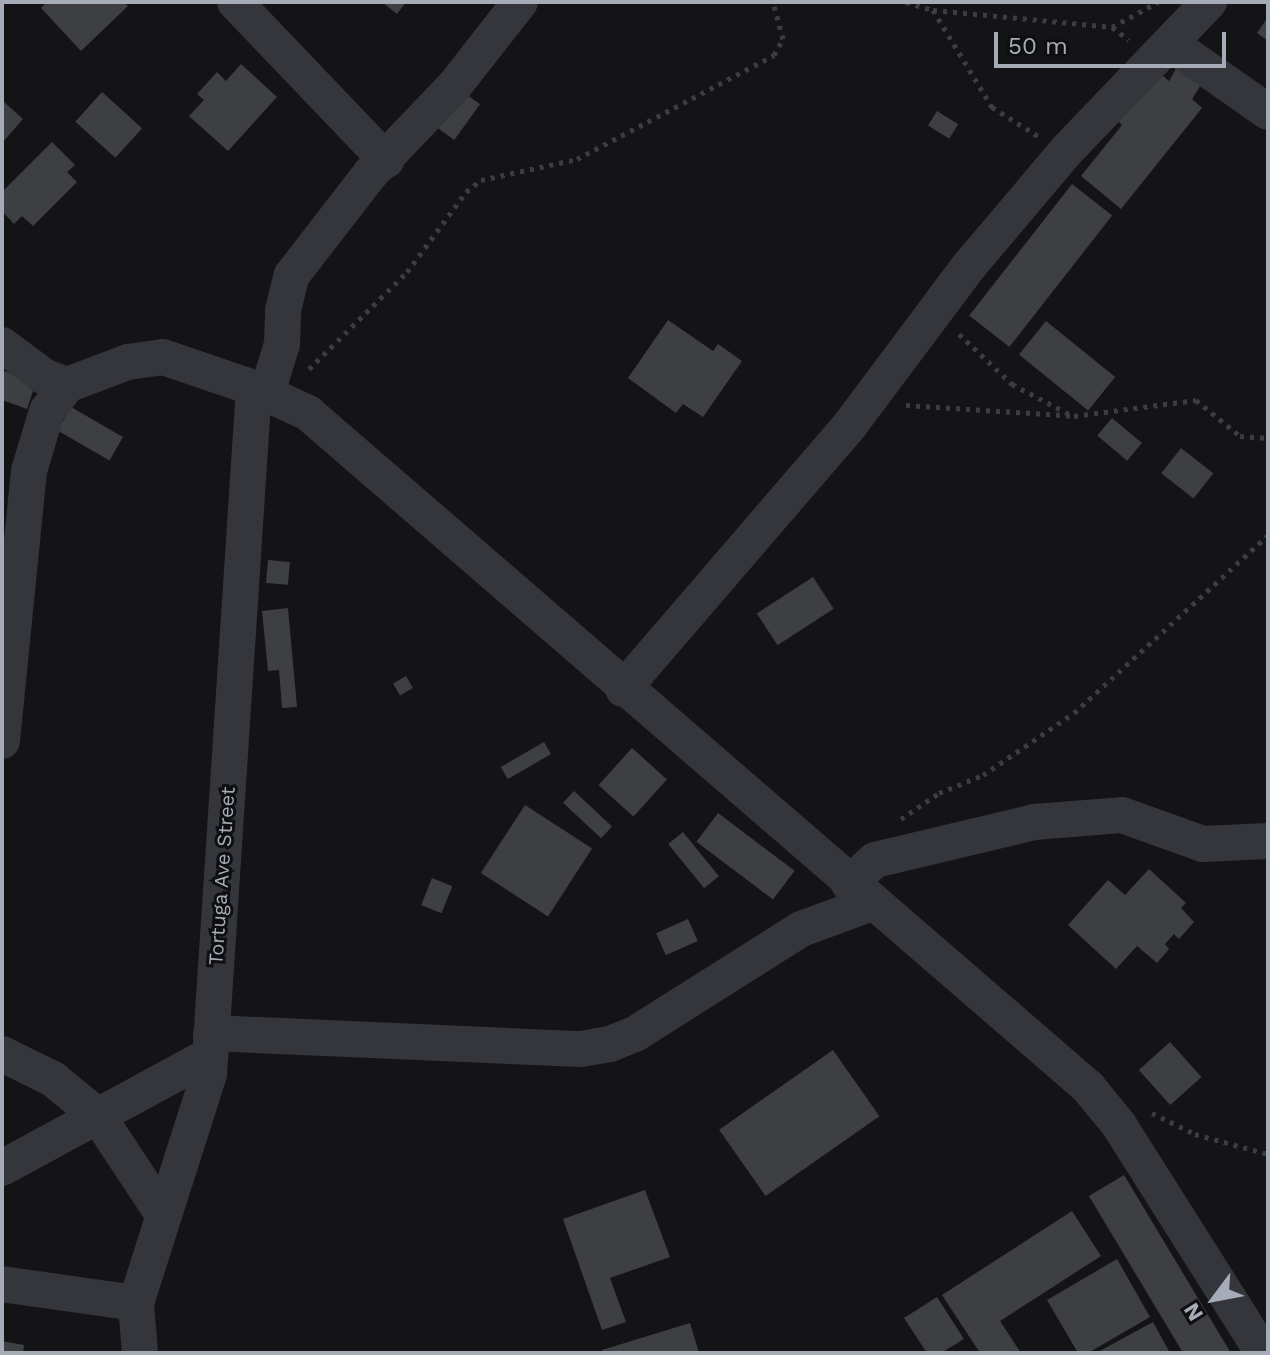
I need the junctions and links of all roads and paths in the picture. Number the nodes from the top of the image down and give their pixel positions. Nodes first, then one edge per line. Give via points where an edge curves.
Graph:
1 (235, 2) edge
2 (520, 2) edge
3 (773, 2) edge
4 (906, 2) edge
5 (1158, 2) edge
6 (1208, 2) edge
7 (933, 10) junction
8 (1171, 44) junction
9 (1268, 112) edge
10 (1068, 149) junction
11 (386, 160) junction
12 (955, 285) junction
13 (2, 345) edge
14 (67, 385) junction
15 (267, 393) junction
16 (869, 401) junction
17 (1074, 416) junction
18 (1268, 438) edge
19 (1268, 535) edge
20 (623, 689) junction
21 (2, 741) edge
22 (1268, 841) edge
23 (866, 883) junction
24 (211, 1044) junction
25 (2, 1054) edge
26 (1141, 1108) dead end
27 (98, 1116) junction
28 (1268, 1154) edge
29 (2, 1168) edge
30 (162, 1213) junction
31 (2, 1284) edge
32 (136, 1303) junction
33 (140, 1353) edge
34 (1263, 1353) edge

1 - 11 street
2 - 11 street, Tortuga Ave Street
3 - 15 path via 783,39 774,55 577,159 496,174 466,192 407,272
4 - 7 path
5 - 7 path via 1112,27
6 - 8 street
7 - 10 path via 992,107 1015,126
8 - 9 street
8 - 10 street
10 - 12 street
11 - 15 street, Tortuga Ave Street via 292,275 282,344
12 - 16 street
12 - 17 path via 959,334 980,358 1012,384
13 - 14 street via 45,377
14 - 15 street via 145,357 163,357
14 - 21 street via 47,411 29,471
15 - 20 street via 308,413
15 - 24 street, Tortuga Ave Street
16 - 17 path
16 - 20 street
17 - 18 path via 1196,400 1240,436
19 - 23 path via 1074,713 983,775 939,793 889,828
20 - 23 street
22 - 23 street via 1203,844 1122,815 1034,822
23 - 24 street via 635,1034 610,1044 581,1049
23 - 34 street via 1088,1087 1119,1125
24 - 27 street
24 - 30 street, Tortuga Ave Street via 209,1074
25 - 27 street via 53,1079
26 - 28 path via 1195,1134
27 - 29 street
27 - 30 street
30 - 32 street, Tortuga Ave Street
31 - 32 street
32 - 33 street, Tortuga Ave Street

